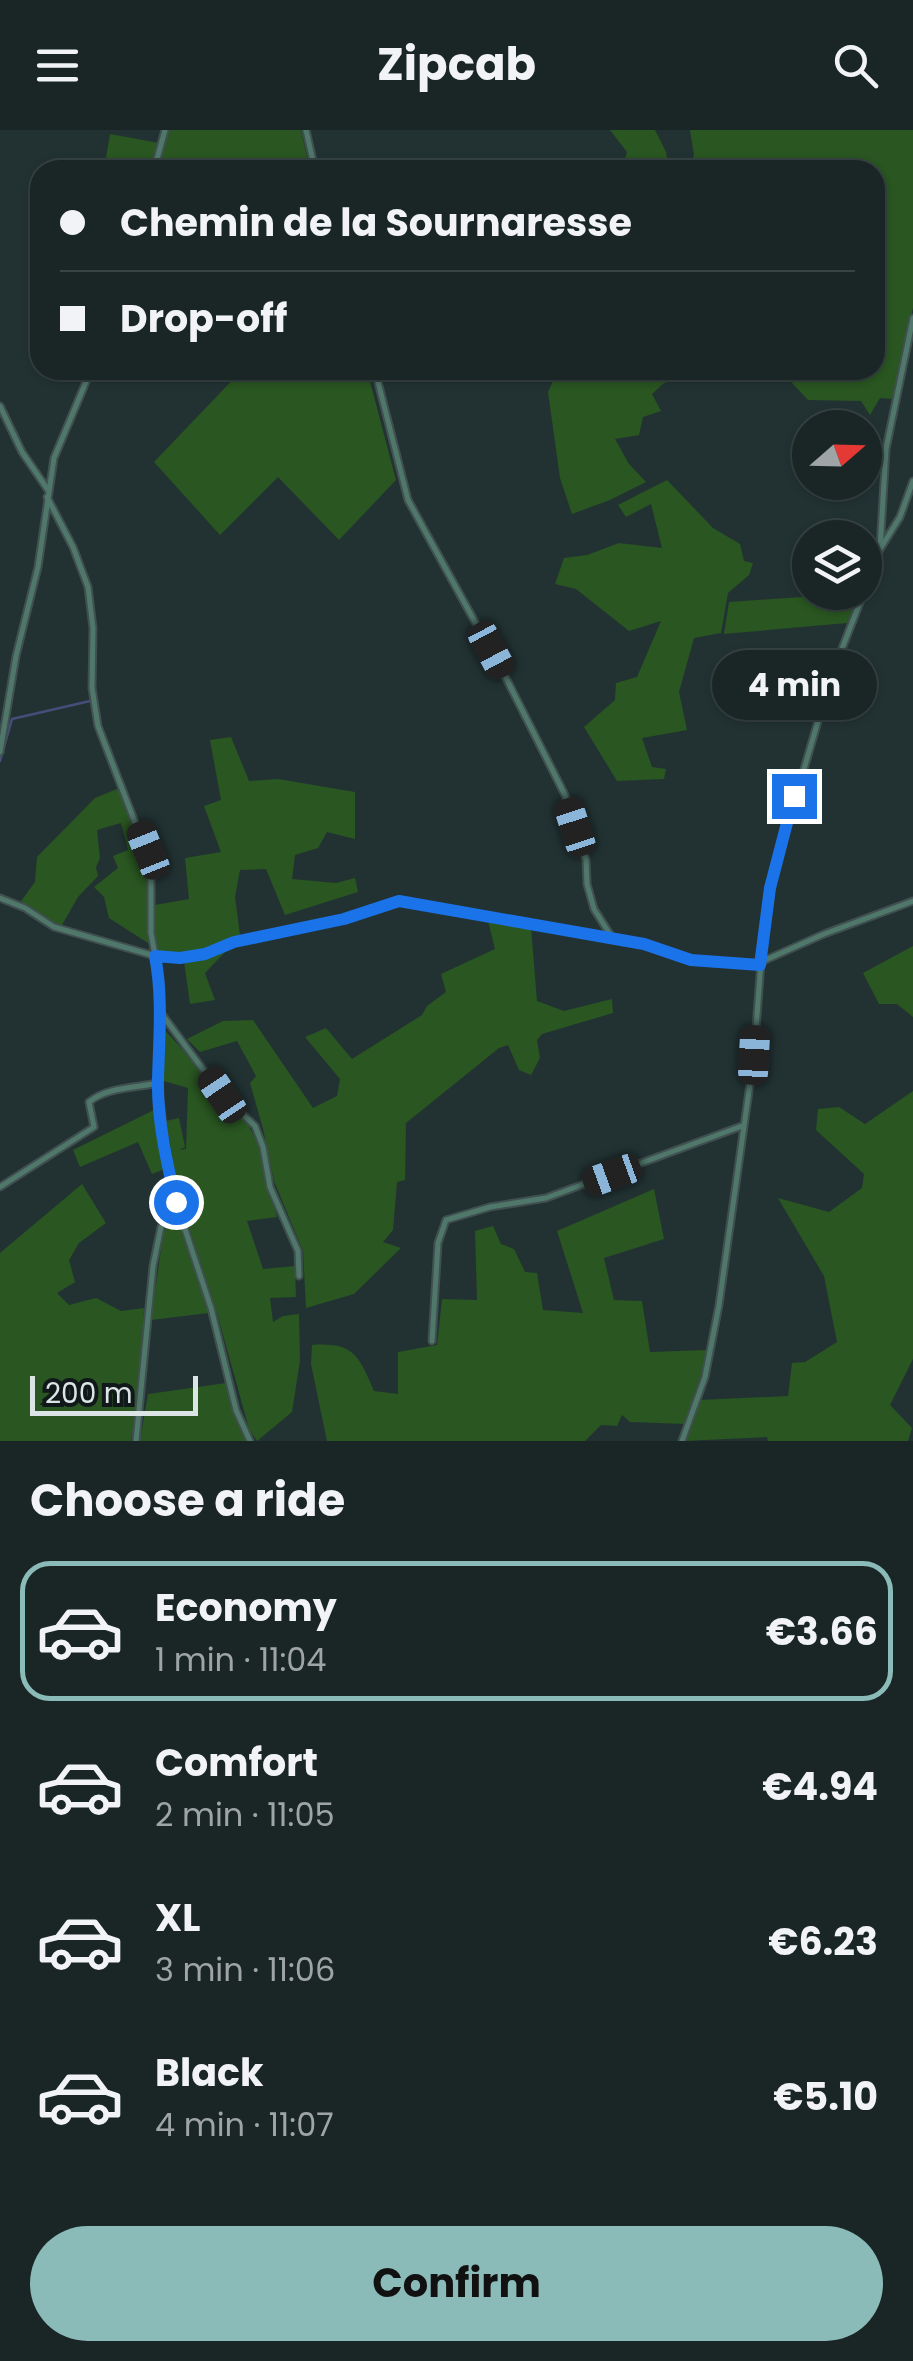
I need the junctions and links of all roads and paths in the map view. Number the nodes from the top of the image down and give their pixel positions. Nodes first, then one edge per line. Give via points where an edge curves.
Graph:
1 (165, 130) edge
2 (306, 130) edge
3 (157, 160) edge
4 (313, 160) edge
5 (913, 318) edge
6 (86, 380) edge
7 (378, 380) edge
8 (0, 406) edge
9 (913, 481) edge
10 (48, 493) junction
11 (882, 520) edge
12 (882, 546) edge
13 (857, 610) edge
14 (0, 752) edge
15 (0, 898) edge
16 (913, 900) edge
17 (615, 941) junction
18 (155, 956) junction
19 (760, 964) junction
20 (160, 1013) junction
21 (158, 1083) junction
22 (742, 1126) junction
23 (0, 1187) edge
24 (176, 1202) junction
25 (299, 1276) dead end
26 (432, 1340) dead end
27 (136, 1441) edge
28 (250, 1441) edge
29 (682, 1441) edge

1 - 3 street
2 - 4 street
5 - 11 street via 886,449
6 - 10 street via 54,458
7 - 17 street via 408,500 564,795 594,909
8 - 10 street
9 - 12 street
10 - 14 street
10 - 18 street via 88,587 95,708 148,850
13 - 19 street via 784,830
15 - 18 street via 54,927
16 - 19 street
17 - 18 street via 399,901 205,954
17 - 19 street via 691,960
18 - 20 street
19 - 22 street
20 - 21 street
20 - 25 street via 222,1095 256,1126 270,1187 298,1252
21 - 23 street via 92,1098 94,1128
21 - 24 street
22 - 26 street via 556,1195 446,1220 438,1242
22 - 29 street via 710,1351
24 - 27 street via 160,1227 152,1266
24 - 28 street

